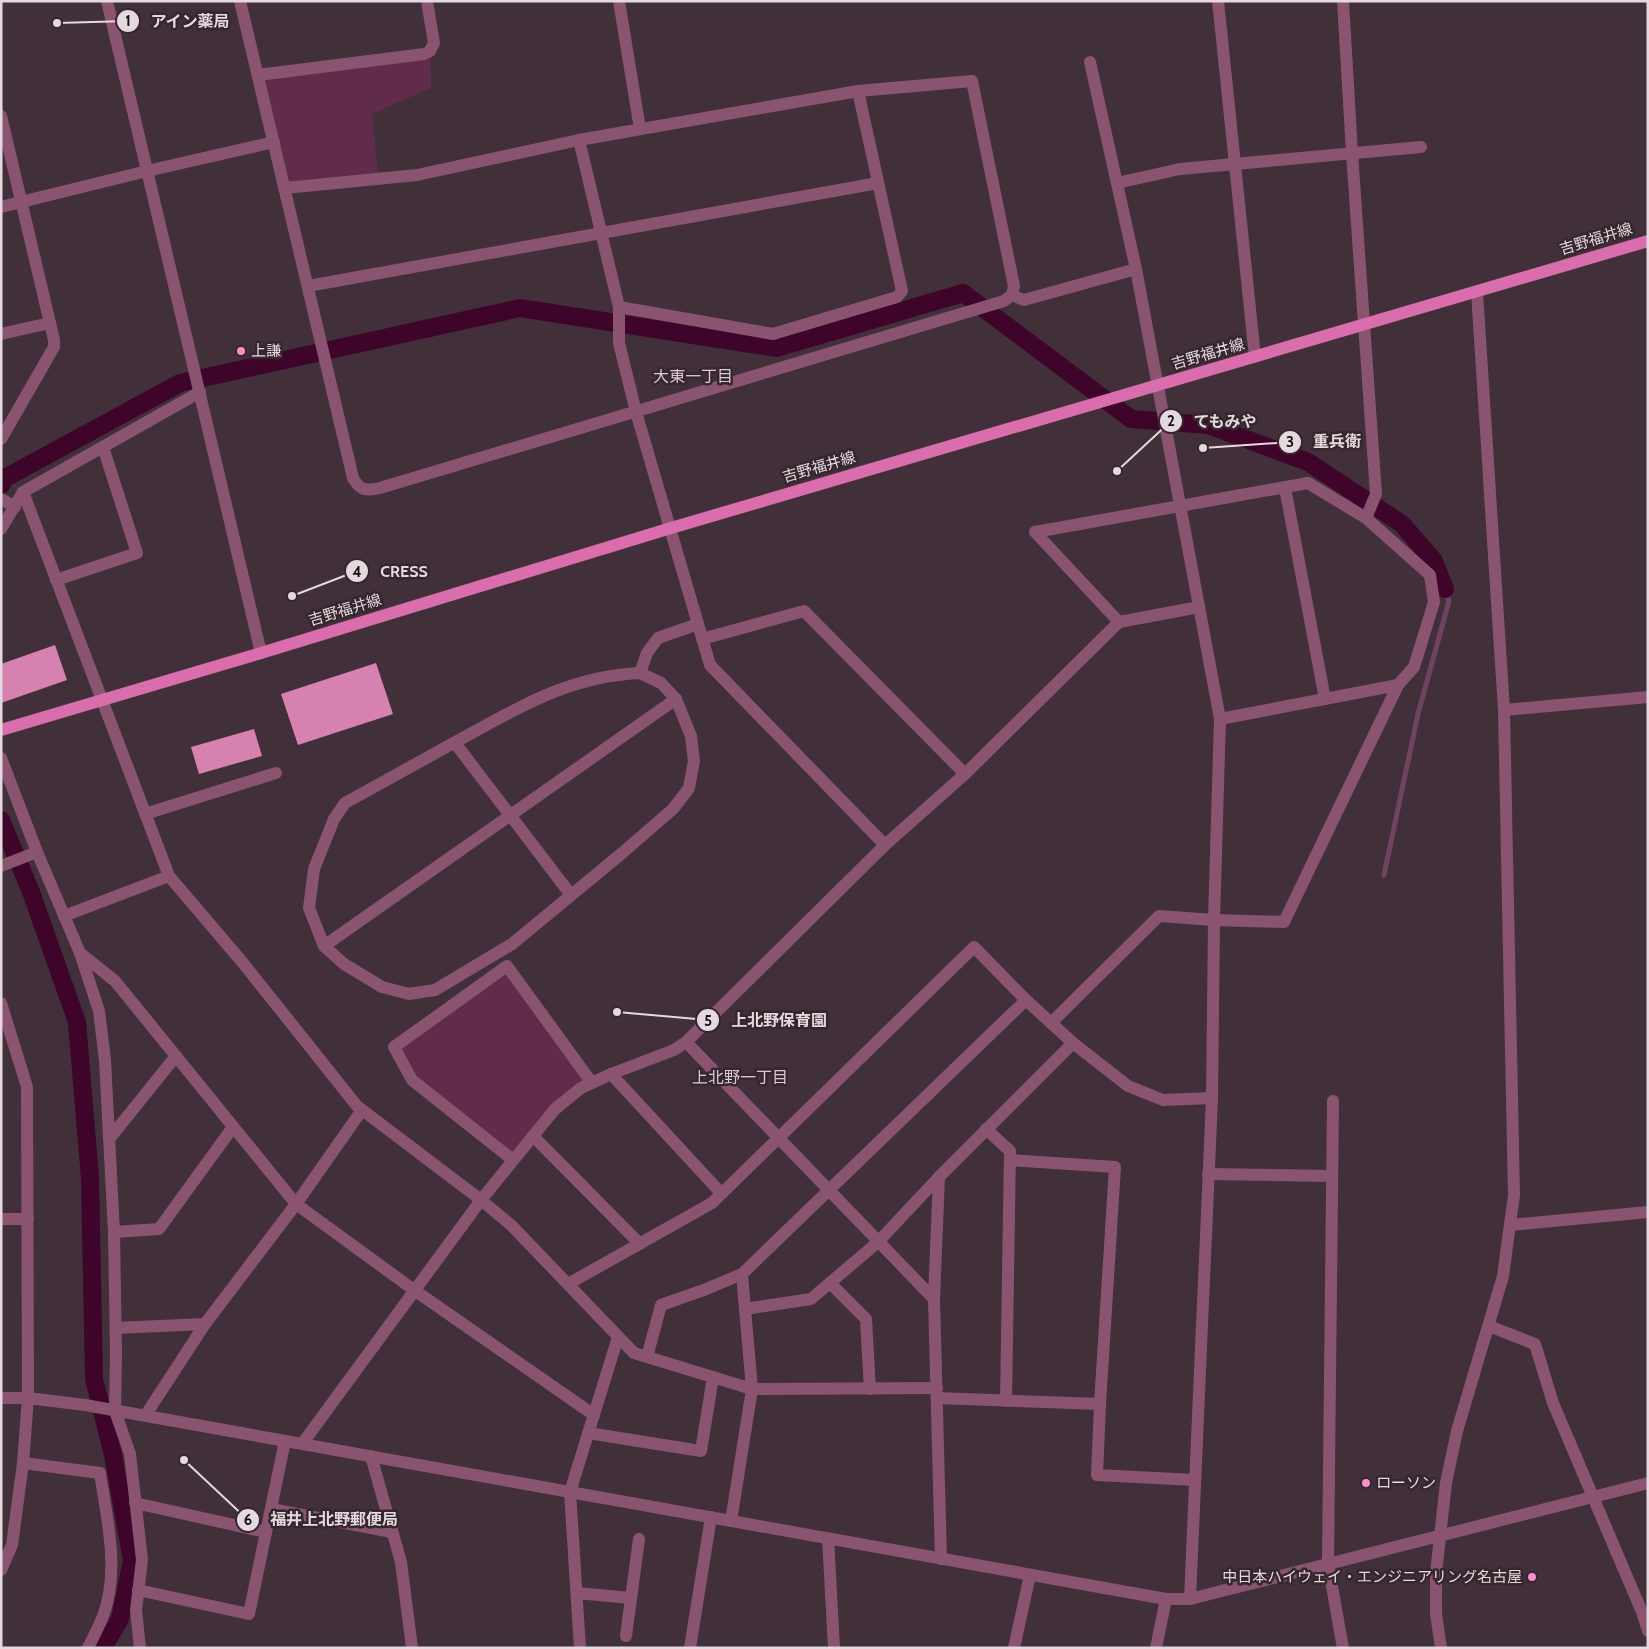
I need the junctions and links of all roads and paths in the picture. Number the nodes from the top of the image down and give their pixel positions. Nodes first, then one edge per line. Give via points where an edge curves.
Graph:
1 (107, 1) edge
2 (240, 1) edge
3 (428, 1) edge
4 (619, 1) edge
5 (1218, 1) edge
6 (1343, 1) edge
7 (1090, 62) dead end
8 (258, 75) junction
9 (858, 91) junction
10 (1, 116) edge
11 (640, 129) junction
12 (579, 140) junction
13 (274, 142) junction
14 (1421, 147) dead end
15 (1352, 153) junction
16 (1235, 163) junction
17 (148, 171) junction
18 (878, 183) junction
19 (1117, 183) junction
20 (285, 188) junction
21 (22, 202) junction
22 (1, 207) edge
23 (602, 234) junction
24 (1648, 241) edge
25 (1136, 269) junction
26 (308, 286) junction
27 (1477, 292) junction
28 (1012, 295) junction
29 (619, 307) junction
30 (50, 323) junction
31 (1365, 324) junction
32 (1, 334) edge
33 (1256, 357) junction
34 (1158, 386) junction
35 (199, 390) junction
36 (636, 412) junction
37 (1, 439) edge
38 (103, 447) junction
39 (1285, 488) junction
40 (23, 492) junction
41 (1, 499) edge
42 (15, 507) junction
43 (1180, 507) junction
44 (1366, 518) junction
45 (671, 528) junction
46 (1, 529) edge
47 (56, 580) junction
48 (1199, 607) junction
49 (1119, 622) junction
50 (698, 624) junction
51 (702, 639) junction
52 (261, 653) junction
53 (640, 673) junction
54 (1398, 685) junction
55 (1648, 697) edge
56 (676, 699) junction
57 (1325, 699) junction
58 (102, 700) junction
59 (1504, 710) junction
60 (1220, 719) junction
61 (1, 730) edge
62 (455, 742) junction
63 (1, 758) edge
64 (276, 773) dead end
65 (965, 774) junction
66 (145, 814) junction
67 (510, 815) junction
68 (885, 845) junction
69 (37, 852) junction
70 (3, 866) edge
71 (169, 876) junction
72 (571, 895) junction
73 (64, 916) junction
74 (1214, 920) junction
75 (324, 946) junction
76 (80, 953) junction
77 (1026, 1000) junction
78 (1, 1003) edge
79 (1051, 1023) junction
80 (7, 1042) edge
81 (686, 1042) junction
82 (1073, 1043) junction
83 (176, 1056) junction
84 (611, 1074) junction
85 (592, 1083) junction
86 (1212, 1098) junction
87 (1333, 1102) dead end
88 (362, 1110) junction
89 (233, 1127) junction
90 (986, 1129) junction
91 (533, 1136) junction
92 (110, 1138) junction
93 (778, 1138) junction
94 (514, 1160) junction
95 (1010, 1160) junction
96 (1208, 1174) junction
97 (1332, 1176) junction
98 (939, 1177) junction
99 (828, 1190) junction
100 (722, 1193) junction
101 (481, 1200) junction
102 (296, 1204) junction
103 (1648, 1212) edge
104 (1, 1219) edge
105 (28, 1219) junction
106 (1511, 1225) junction
107 (114, 1232) junction
108 (878, 1242) junction
109 (640, 1244) junction
110 (742, 1274) junction
111 (830, 1283) junction
112 (568, 1284) junction
113 (414, 1290) junction
114 (934, 1299) junction
115 (745, 1309) junction
116 (205, 1324) junction
117 (1489, 1326) junction
118 (116, 1328) junction
119 (618, 1337) junction
120 (647, 1357) junction
121 (713, 1377) junction
122 (752, 1389) junction
123 (870, 1389) junction
124 (937, 1393) junction
125 (1, 1398) edge
126 (28, 1398) junction
127 (1006, 1400) junction
128 (1100, 1404) junction
129 (110, 1410) junction
130 (594, 1415) junction
131 (145, 1416) junction
132 (588, 1433) junction
133 (285, 1441) junction
134 (302, 1444) junction
135 (371, 1456) junction
136 (23, 1463) junction
137 (1195, 1480) junction
138 (1648, 1483) edge
139 (570, 1492) junction
140 (1593, 1498) junction
141 (136, 1503) junction
142 (271, 1509) junction
143 (711, 1517) junction
144 (731, 1521) junction
145 (266, 1532) junction
146 (392, 1532) junction
147 (1439, 1535) junction
148 (828, 1538) junction
149 (639, 1539) dead end
150 (941, 1559) junction
151 (1328, 1564) junction
152 (1, 1570) edge
153 (1030, 1575) junction
154 (138, 1590) junction
155 (577, 1592) junction
156 (631, 1598) junction
157 (1166, 1599) junction
158 (1190, 1599) junction
159 (1648, 1631) edge
160 (626, 1636) dead end
161 (88, 1648) edge
162 (140, 1648) edge
163 (412, 1648) edge
164 (580, 1648) edge
165 (690, 1648) edge
166 (834, 1648) edge
167 (1014, 1648) edge
168 (1156, 1648) edge
169 (1343, 1648) edge
170 (1441, 1648) edge

1 - 17 street
2 - 8 street
3 - 8 street via 434,44 424,54
4 - 11 street
5 - 16 street
6 - 15 street
7 - 19 street
8 - 13 street
9 - 11 street
9 - 18 street
9 - 28 street via 972,81 1014,286
10 - 21 street
11 - 12 street
12 - 20 street via 417,175
12 - 23 street
13 - 17 street
13 - 20 street
14 - 15 street
15 - 16 street
15 - 31 street
16 - 19 street via 1180,169
16 - 33 street
17 - 21 street
17 - 35 street
18 - 23 street
18 - 29 street via 902,291 897,296 773,334
19 - 25 street
20 - 26 street
21 - 22 street
21 - 30 street
23 - 26 street
23 - 29 street
24 - 27 main road, 吉野福井線
25 - 28 street via 1024,300
25 - 34 street
26 - 36 street via 353,478 357,486 364,489 380,488
27 - 31 main road, 吉野福井線
27 - 59 street
28 - 36 street via 1004,301
29 - 36 street via 619,343
30 - 32 street
30 - 37 street via 54,347
31 - 33 main road, 吉野福井線
31 - 44 street via 1376,494
33 - 34 main road, 吉野福井線
34 - 43 street
34 - 45 main road, 吉野福井線
35 - 38 street
35 - 52 street
36 - 45 street
38 - 40 street
38 - 47 street via 137,554
39 - 43 street
39 - 44 street via 1308,483
39 - 57 street
40 - 42 street
40 - 47 street
41 - 42 street
42 - 46 street
43 - 48 street
43 - 49 street via 1035,532
44 - 54 street via 1430,575 1434,602 1414,667
45 - 50 street
45 - 52 main road, 吉野福井線
47 - 58 street
48 - 49 street
48 - 60 street
49 - 65 street
50 - 51 street
50 - 53 street via 658,638 647,653
51 - 65 street via 804,611
51 - 68 street via 710,665
52 - 58 main road, 吉野福井線
53 - 56 street via 661,683
53 - 62 street via 583,681 528,701
54 - 57 street
54 - 74 street via 1284,922
55 - 59 street
56 - 67 street
56 - 72 street via 691,736 694,761 689,788 673,809
57 - 60 street
58 - 61 main road, 吉野福井線
58 - 66 street
59 - 106 street via 1514,1147
60 - 74 street
62 - 67 street
62 - 75 street via 345,804 334,819 314,869 309,908
63 - 69 street
64 - 66 street
65 - 68 street
66 - 71 street
67 - 72 street
67 - 75 street
68 - 81 street
69 - 70 street
69 - 73 street
71 - 73 street
71 - 88 street
72 - 75 street via 512,944 435,990 408,994 382,987 344,964
73 - 76 street
74 - 79 street via 1159,916
74 - 86 street
76 - 83 street via 115,980
76 - 92 street via 99,1011
77 - 79 street
77 - 93 street via 974,946
77 - 99 street
78 - 80 street
79 - 82 street
80 - 105 street via 27,1087
81 - 84 street via 674,1050
81 - 93 street
82 - 86 street via 1128,1086 1164,1100
82 - 90 street
83 - 89 street
83 - 92 street
84 - 85 street
84 - 100 street
85 - 91 street via 555,1109
85 - 94 street via 507,966 394,1048 412,1080
86 - 96 street
87 - 97 street
88 - 101 street
88 - 102 street
89 - 102 street
89 - 107 street via 159,1229
90 - 95 street via 1010,1151
90 - 98 street
91 - 94 street
91 - 109 street
92 - 107 street
93 - 99 street
93 - 100 street
94 - 101 street
95 - 127 street
95 - 128 street via 1115,1167
96 - 97 street
96 - 137 street
97 - 151 street
98 - 108 street
98 - 114 street
99 - 108 street
99 - 110 street
100 - 109 street via 712,1203
101 - 112 street via 512,1226
101 - 113 street
102 - 113 street
102 - 116 street
103 - 106 street
104 - 105 street
105 - 126 street
106 - 117 street via 1503,1276
107 - 118 street
108 - 111 street
108 - 114 street
109 - 112 street
110 - 115 street
110 - 120 street via 661,1305
111 - 115 street via 810,1299
111 - 123 street via 866,1320
112 - 119 street
113 - 130 street
113 - 134 street
114 - 124 street
115 - 122 street
116 - 118 street
116 - 131 street
117 - 140 street via 1535,1344 1553,1403
117 - 147 street via 1457,1431
118 - 129 street
119 - 120 street via 634,1353
119 - 130 street
120 - 121 street
121 - 122 street
121 - 132 street via 700,1452
122 - 123 street
122 - 144 street
123 - 124 street
124 - 127 street
124 - 150 street
125 - 126 street
126 - 129 street
126 - 136 street
127 - 128 street
128 - 137 street via 1097,1475
129 - 131 street
129 - 141 street via 130,1454
130 - 132 street
131 - 133 street
132 - 139 street
133 - 134 street
133 - 142 street
134 - 135 street
135 - 139 street
135 - 146 street
136 - 152 street via 12,1545
136 - 161 street via 100,1473 111,1555 110,1582 104,1615
137 - 158 street
138 - 140 street
139 - 143 street
139 - 155 street
140 - 147 street
140 - 159 street
141 - 145 street
141 - 154 street via 142,1560
142 - 145 street
142 - 146 street
143 - 144 street
143 - 165 street
144 - 148 street
145 - 154 street via 249,1614
146 - 163 street via 401,1562
147 - 151 street
147 - 170 street via 1436,1614
148 - 150 street
148 - 166 street
149 - 156 street
150 - 153 street
151 - 158 street
151 - 169 street
153 - 157 street
153 - 167 street
154 - 162 street via 136,1610
155 - 156 street
155 - 164 street
156 - 160 street
157 - 158 street
157 - 168 street

